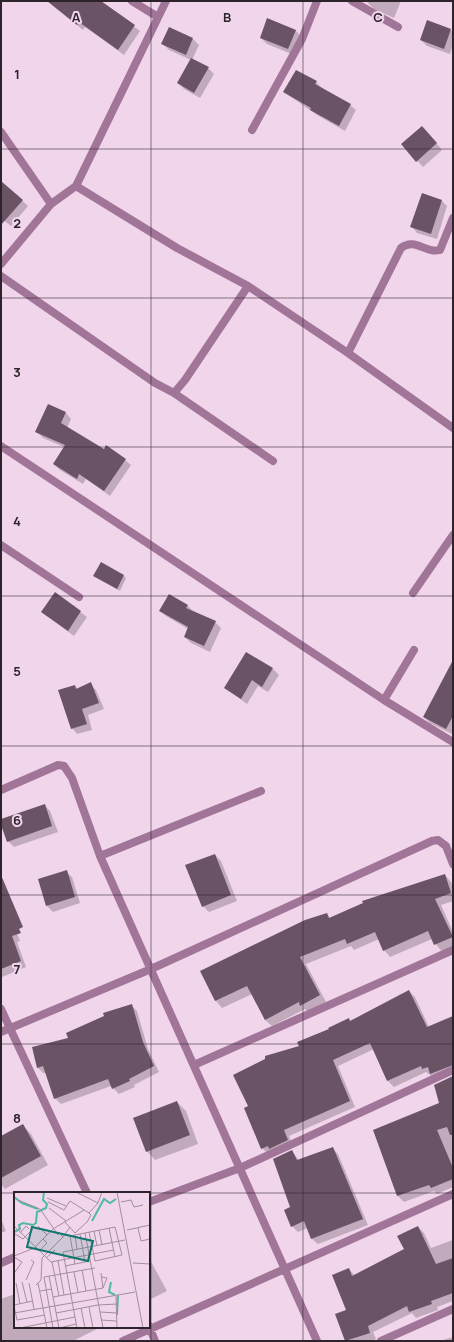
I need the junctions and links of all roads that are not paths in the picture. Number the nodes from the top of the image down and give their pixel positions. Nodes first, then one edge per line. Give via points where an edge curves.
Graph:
1 (132, 1) edge
2 (166, 1) edge
3 (317, 1) edge
4 (352, 1) edge
5 (158, 17) junction
6 (398, 27) dead end
7 (252, 130) dead end
8 (1, 132) edge
9 (76, 186) junction
10 (50, 204) junction
11 (453, 218) edge
12 (1, 264) edge
13 (1, 276) edge
14 (248, 286) junction
15 (348, 353) junction
16 (174, 393) junction
17 (453, 428) edge
18 (1, 446) edge
19 (273, 461) dead end
20 (453, 535) edge
21 (1, 545) edge
22 (413, 593) dead end
23 (79, 597) dead end
24 (414, 650) dead end
25 (384, 700) junction
26 (453, 742) edge
27 (1, 790) edge
28 (260, 791) dead end
29 (100, 856) junction
30 (453, 864) edge
31 (453, 950) edge
32 (150, 969) junction
33 (1, 1009) edge
34 (10, 1028) junction
35 (1, 1032) edge
36 (194, 1065) junction
37 (453, 1070) edge
38 (240, 1168) junction
39 (87, 1192) edge
40 (453, 1194) edge
41 (150, 1202) edge
42 (14, 1257) edge
43 (1, 1263) edge
44 (284, 1268) junction
45 (453, 1309) edge
46 (150, 1328) edge
47 (123, 1341) edge
48 (155, 1341) edge
49 (317, 1341) edge
50 (381, 1341) edge

1 - 5 street
2 - 5 street
3 - 7 street via 302,38
4 - 6 street
5 - 9 street
8 - 10 street
9 - 10 street
9 - 14 street via 177,248
10 - 12 street
11 - 15 street via 440,250 412,243 401,248
13 - 16 street via 155,383
14 - 15 street
14 - 16 street
15 - 17 street
16 - 19 street
18 - 25 street
20 - 22 street
21 - 23 street
24 - 25 street
25 - 26 street
27 - 29 street via 58,765 64,766 72,778
28 - 29 street
29 - 32 street
30 - 32 street via 442,842 432,841
31 - 36 street
32 - 34 street
32 - 36 street
33 - 34 street
34 - 35 street
34 - 39 street
36 - 38 street
37 - 38 street
38 - 41 street
38 - 44 street
40 - 44 street
42 - 43 street
44 - 46 street
44 - 49 street
45 - 50 street
46 - 47 street
46 - 48 street

